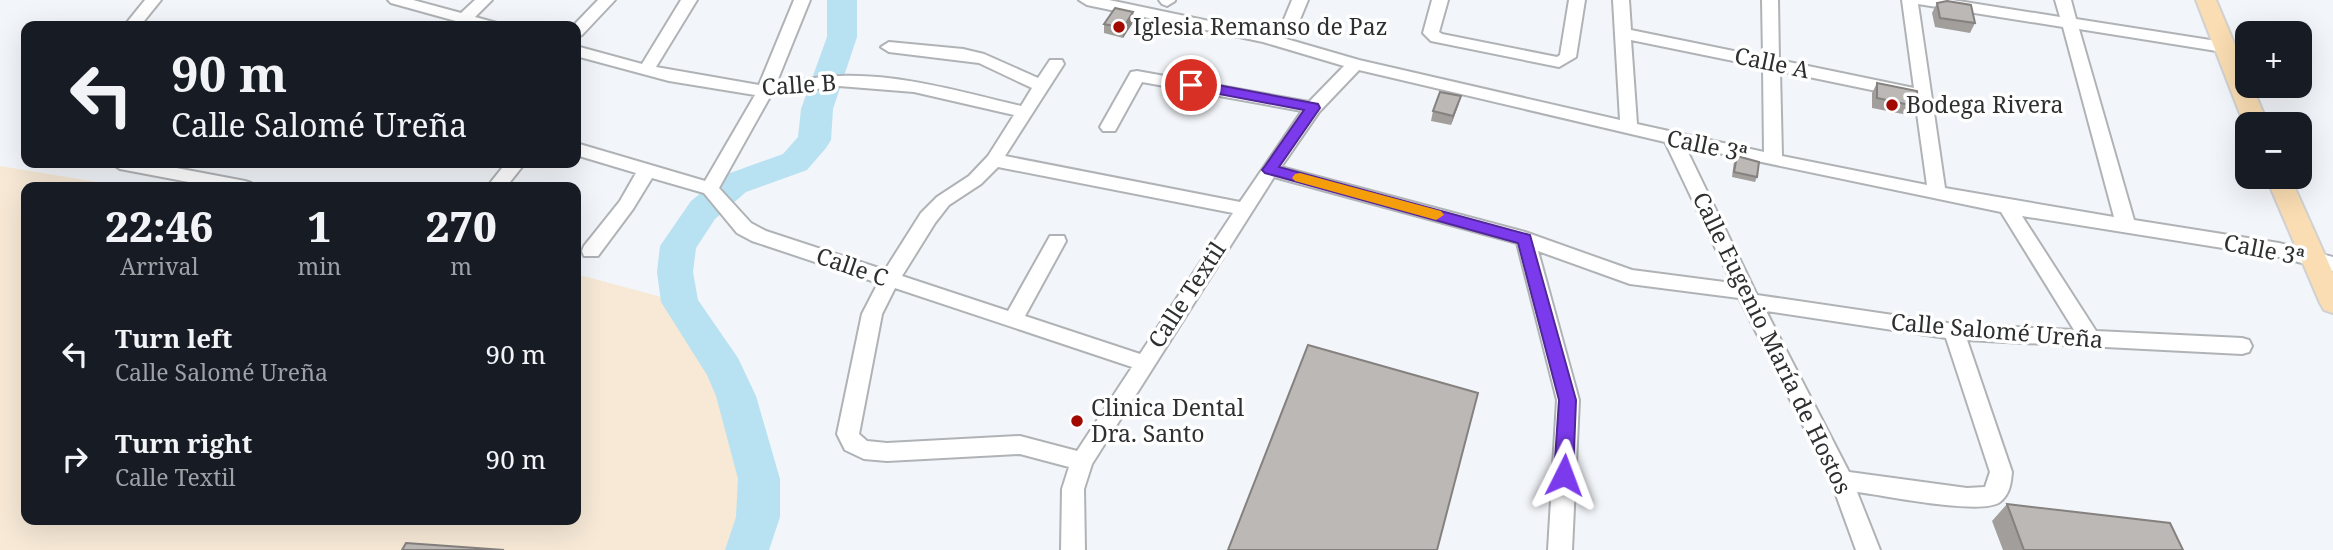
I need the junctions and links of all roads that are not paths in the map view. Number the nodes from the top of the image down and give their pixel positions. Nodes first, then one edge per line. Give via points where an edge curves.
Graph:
1 (153, 0) edge
2 (396, 0) edge
3 (484, 0) edge
4 (607, 0) edge
5 (689, 0) edge
6 (802, 0) edge
7 (1087, 0) edge
8 (1300, 0) edge
9 (1440, 0) edge
10 (1577, 0) edge
11 (1621, 0) edge
12 (1770, 0) edge
13 (1910, 0) edge
14 (1922, 0) edge
15 (2063, 0) edge
16 (2206, 0) edge
17 (464, 18) junction
18 (136, 21) edge
19 (474, 21) edge
20 (2068, 22) junction
21 (581, 27) edge
22 (1288, 29) dead end
23 (1621, 33) junction
24 (889, 47) dead end
25 (2224, 47) junction
26 (581, 52) edge
27 (1773, 62) junction
28 (1056, 64) dead end
29 (1355, 64) junction
30 (647, 69) junction
31 (1041, 86) junction
32 (765, 91) junction
33 (1923, 95) junction
34 (1313, 108) junction
35 (1024, 112) junction
36 (2251, 112) edge
37 (1109, 127) dead end
38 (1629, 128) junction
39 (1672, 138) junction
40 (581, 150) edge
41 (995, 160) junction
42 (1773, 160) junction
43 (146, 168) edge
44 (512, 168) edge
45 (647, 170) junction
46 (1270, 170) junction
47 (219, 182) edge
48 (500, 182) edge
49 (710, 189) junction
50 (2284, 189) edge
51 (1937, 194) junction
52 (2007, 207) junction
53 (1244, 209) junction
54 (2126, 226) junction
55 (1525, 239) junction
56 (1057, 241) dead end
57 (591, 251) dead end
58 (2322, 261) edge
59 (889, 280) junction
60 (1750, 297) junction
61 (2333, 303) edge
62 (1013, 320) junction
63 (1954, 332) junction
64 (2091, 340) junction
65 (2242, 346) dead end
66 (1143, 363) junction
67 (1082, 461) junction
68 (1842, 480) junction
69 (1073, 550) edge
70 (1560, 550) edge
71 (1868, 550) edge

1 - 18 street
2 - 17 street
3 - 17 street
4 - 21 street
5 - 30 street
6 - 32 street
7 - 29 street, Calle 3ª via 1266,38
8 - 22 street
9 - 10 street via 1431,33 1437,38 1559,62 1568,57
11 - 23 street
12 - 27 street
13 - 33 street
14 - 20 street
15 - 20 street
16 - 25 main road
17 - 19 street
20 - 25 street
20 - 54 street
23 - 27 street, Calle A
23 - 38 street
24 - 31 street via 963,54
25 - 36 main road
26 - 30 street, Calle B
27 - 33 street, Calle A
27 - 42 street
28 - 31 street
29 - 34 street, Calle Textil
29 - 38 street, Calle 3ª
30 - 32 street, Calle B
31 - 35 street
32 - 35 street, Calle B via 839,81 914,87
32 - 49 street
33 - 51 street
34 - 37 street via 1137,76
34 - 46 street, Calle Textil
35 - 41 street
38 - 39 street, Calle 3ª
39 - 42 street, Calle 3ª
39 - 60 street, Calle Eugenio María de Hostos
40 - 45 street
41 - 53 street
41 - 59 street via 943,201
42 - 51 street, Calle 3ª
43 - 47 street
44 - 48 street
45 - 49 street
45 - 57 street
46 - 53 street, Calle Textil
46 - 55 street, Calle Salomé Ureña
49 - 59 street, Calle C via 744,228 759,236
50 - 58 main road
51 - 52 street, Calle 3ª
52 - 54 street, Calle 3ª
52 - 64 street
53 - 66 street, Calle Textil
54 - 58 street, Calle 3ª
55 - 60 street, Calle Salomé Ureña via 1630,277
55 - 70 street via 1568,400
56 - 62 street
58 - 61 main road
59 - 62 street, Calle C
59 - 67 street via 872,314 848,435 853,444 887,452 1020,445
60 - 63 street, Calle Salomé Ureña
60 - 68 street, Calle Eugenio María de Hostos
62 - 66 street, Calle C
63 - 64 street, Calle Salomé Ureña
63 - 68 street via 2001,472 1999,487 1991,496 1967,498
64 - 65 street, Calle Salomé Ureña
66 - 67 street, Calle Textil
67 - 69 street, Calle Textil via 1073,489
68 - 71 street, Calle Eugenio María de Hostos

